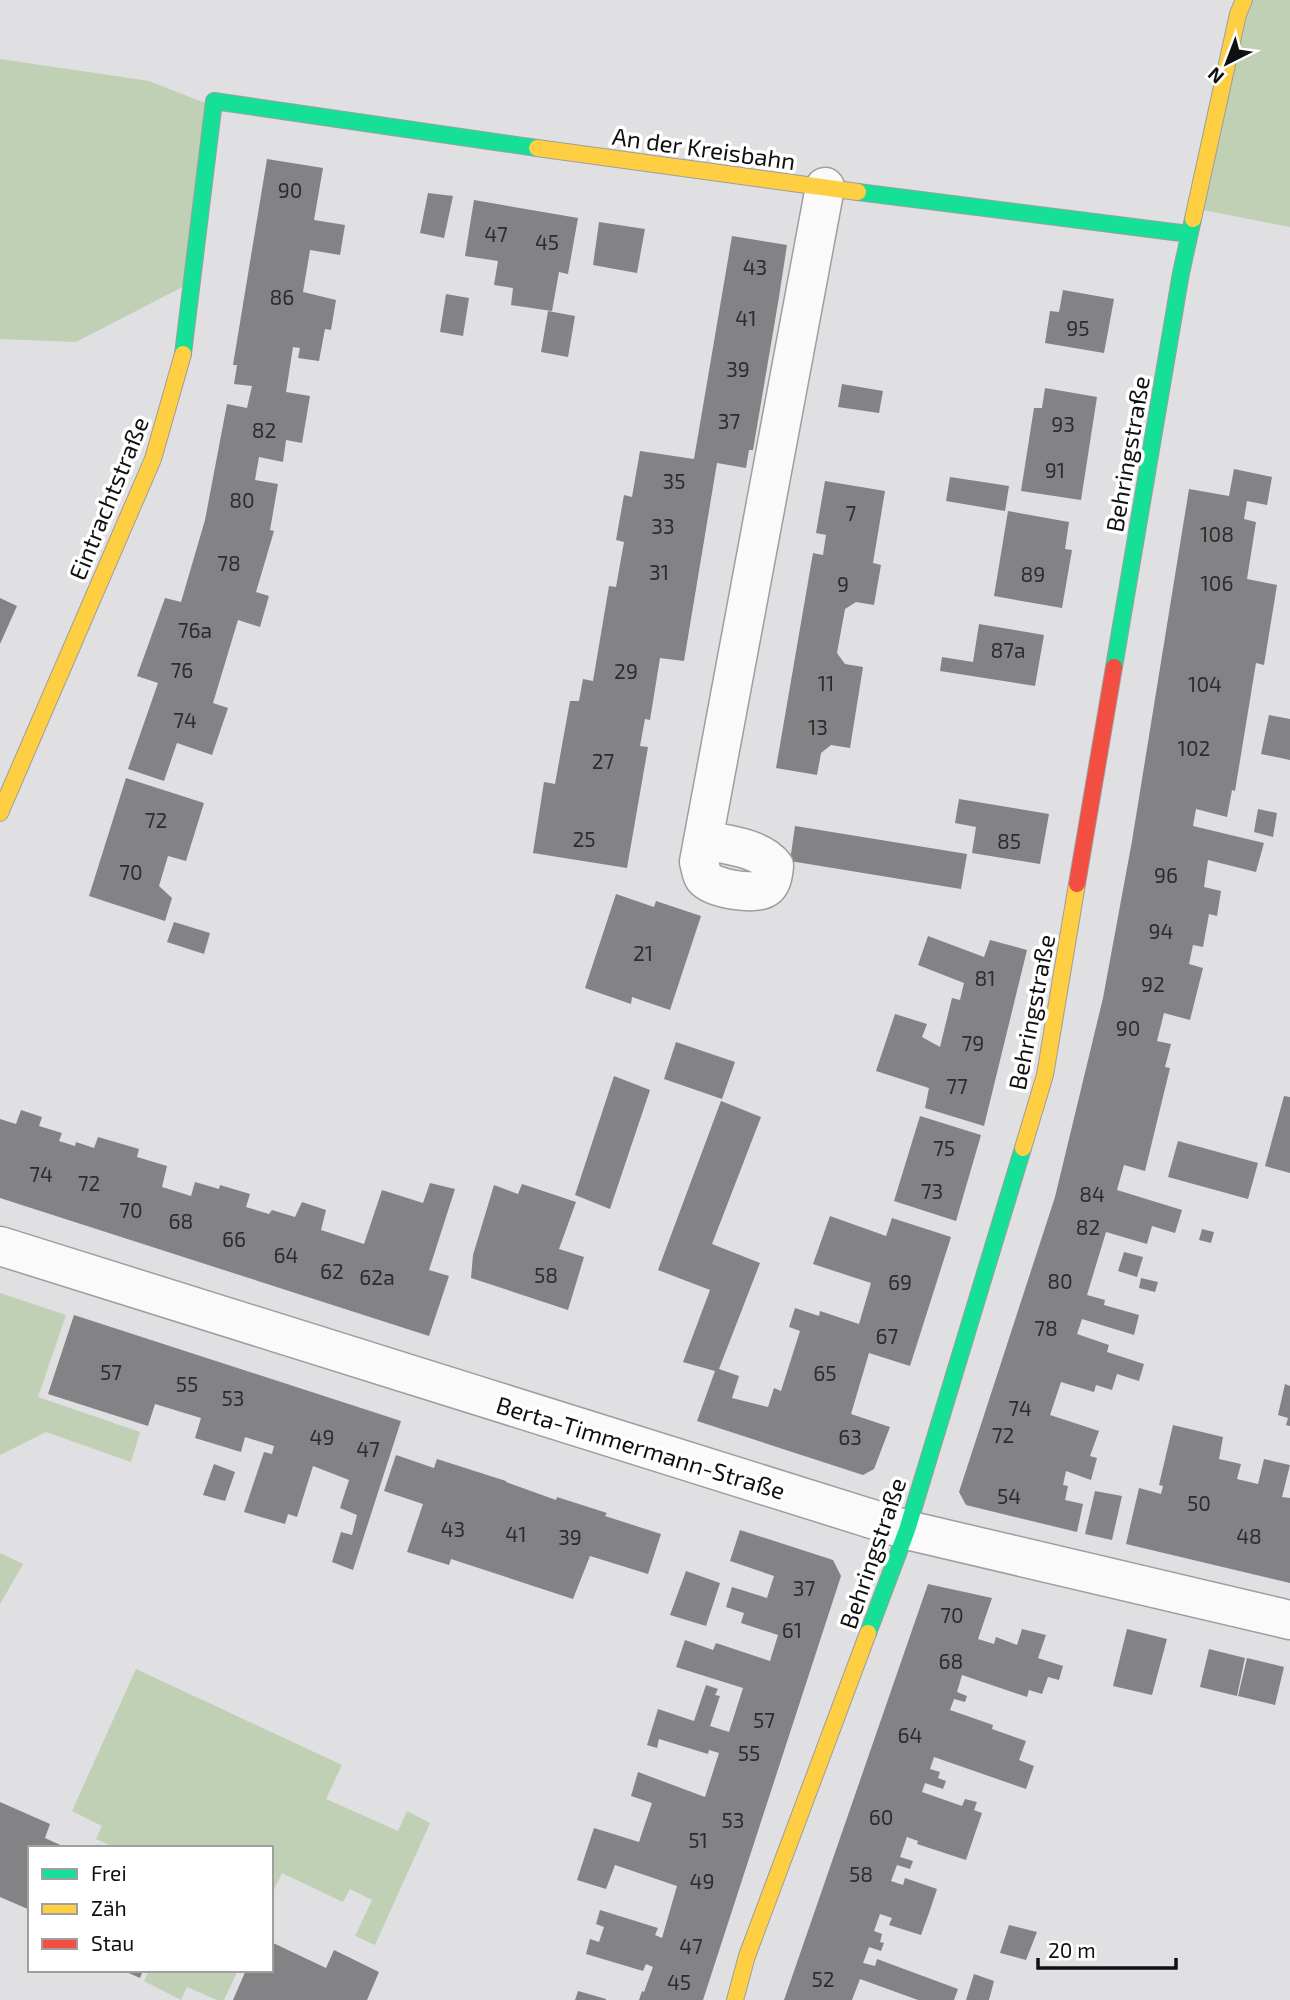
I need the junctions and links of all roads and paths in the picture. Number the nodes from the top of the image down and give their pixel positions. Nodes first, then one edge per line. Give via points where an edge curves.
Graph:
1 (1244, 0) edge
2 (214, 101) joint
3 (825, 187) junction
4 (1189, 234) junction
5 (0, 813) edge
6 (704, 840) dead end
7 (0, 1246) edge
8 (907, 1530) junction
9 (1290, 1620) edge
10 (735, 2000) edge

1 - 4 street, Behringstraße
2 - 3 street, An der Kreisbahn
2 - 5 street, Eintrachtstraße via 182,359 153,459
3 - 4 street, An der Kreisbahn
3 - 6 street
4 - 8 street, Behringstraße via 1045,1075
7 - 8 street, Berta-Timmermann-Straße
8 - 9 street, Berta-Timmermann-Straße
8 - 10 street, Behringstraße via 747,1956

